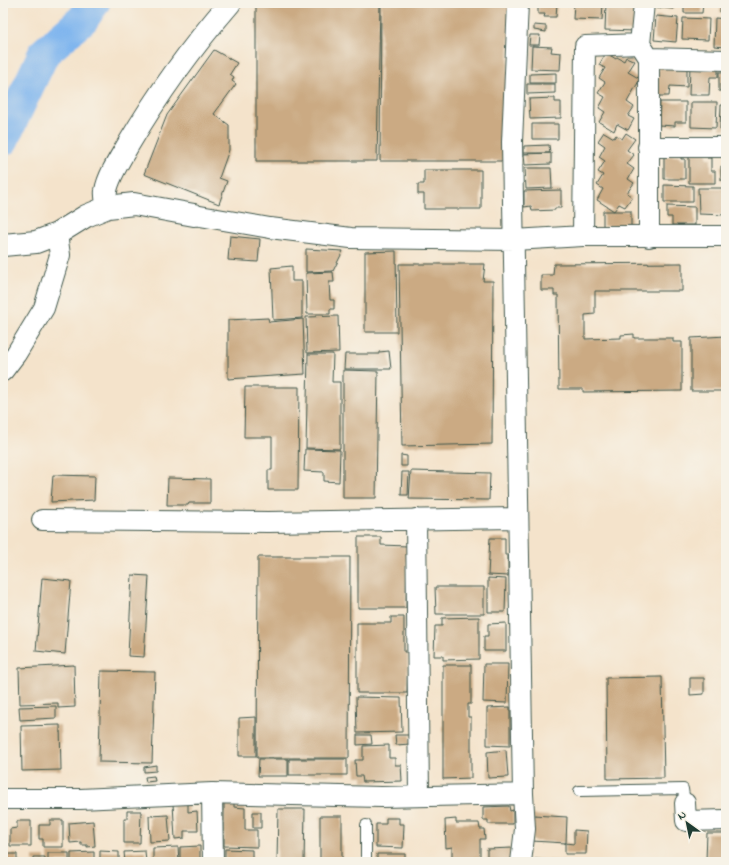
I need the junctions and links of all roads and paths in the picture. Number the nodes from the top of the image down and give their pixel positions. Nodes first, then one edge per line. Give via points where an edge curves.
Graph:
1 (230, 3) edge
2 (518, 3) edge
3 (644, 3) edge
4 (644, 51) junction
5 (726, 60) edge
6 (648, 147) junction
7 (726, 147) edge
8 (108, 207) junction
9 (194, 215) joint
10 (57, 234) junction
11 (583, 236) junction
12 (726, 236) edge
13 (649, 237) junction
14 (514, 240) junction
15 (3, 244) edge
16 (3, 371) edge
17 (416, 518) junction
18 (517, 518) junction
19 (42, 520) dead end
20 (579, 791) dead end
21 (212, 793) junction
22 (523, 794) junction
23 (419, 796) junction
24 (3, 800) edge
25 (685, 803) joint
26 (726, 820) edge
27 (366, 825) dead end
28 (213, 862) edge
29 (366, 862) edge
30 (520, 862) edge

1 - 8 street via 184,58 138,128 118,163 106,192
2 - 14 street via 512,142
3 - 4 street
4 - 5 street
4 - 6 street
4 - 11 street via 585,46
6 - 7 street
6 - 13 street
8 - 9 street via 134,204
8 - 10 street via 86,216
9 - 14 street via 351,238
10 - 15 street via 36,242
10 - 16 street via 60,255 44,308
11 - 13 street
11 - 14 street
12 - 13 street
14 - 18 street
17 - 18 street
17 - 19 street via 268,522
17 - 23 street
18 - 22 street
20 - 25 lane via 683,789
21 - 23 street
21 - 24 street
21 - 28 street
22 - 23 street
22 - 30 street via 525,829
25 - 26 street via 686,820
27 - 29 lane

